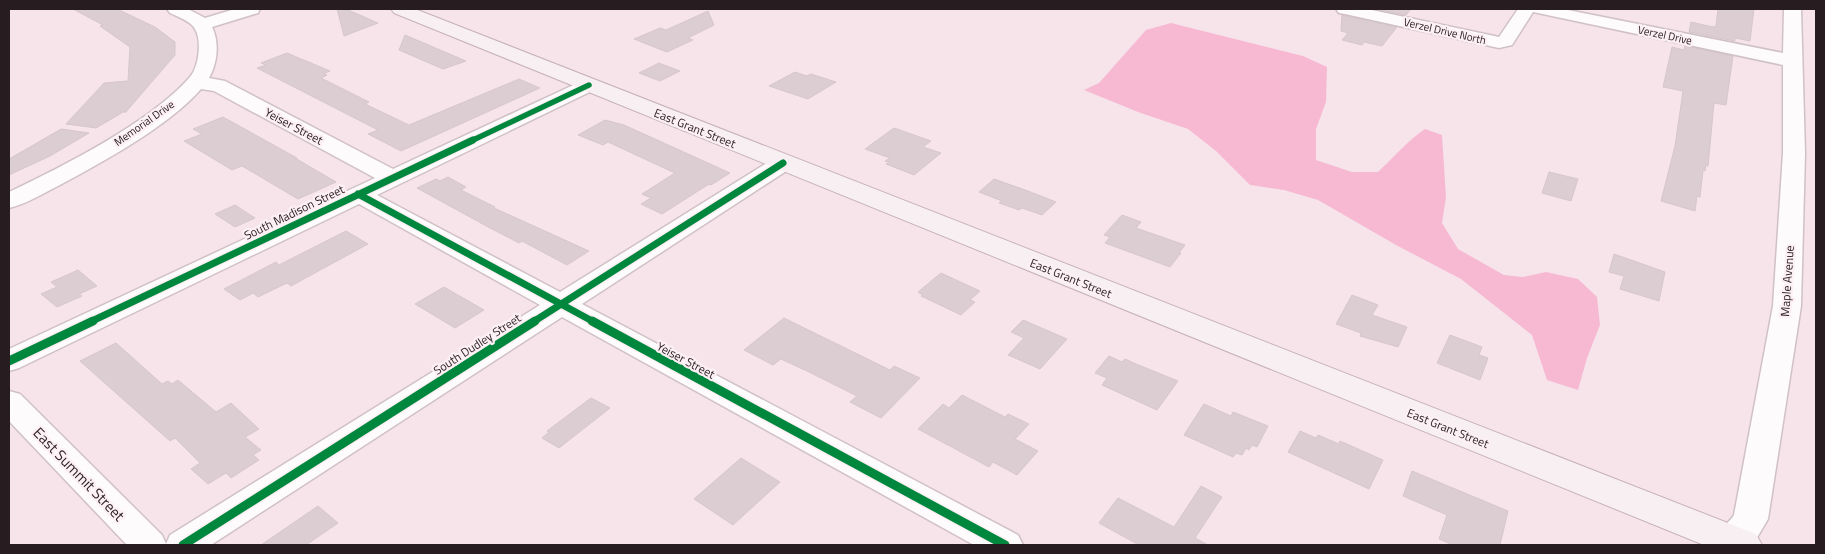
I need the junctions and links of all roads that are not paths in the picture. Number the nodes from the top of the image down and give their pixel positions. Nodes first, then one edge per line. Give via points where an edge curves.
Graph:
1 (176, 9) edge
2 (252, 9) edge
3 (400, 9) edge
4 (1346, 9) edge
5 (1526, 9) edge
6 (1539, 9) edge
7 (1793, 9) edge
8 (201, 25) junction
9 (1792, 61) junction
10 (194, 83) junction
11 (589, 85) junction
12 (783, 163) junction
13 (392, 178) junction
14 (358, 194) junction
15 (9, 201) edge
16 (560, 305) junction
17 (9, 361) edge
18 (9, 402) edge
19 (1732, 543) edge
20 (149, 545) edge
21 (183, 545) edge
22 (1005, 545) edge

1 - 8 street
2 - 8 street
3 - 11 main road, East Grant Street
4 - 5 street, Verzel Drive North via 1499,43 1506,41
6 - 9 street, Verzel Drive
7 - 9 street, Maple Avenue
8 - 10 street, Memorial Drive via 207,52
9 - 19 street, Maple Avenue via 1794,153 1787,306 1751,518
10 - 13 street, Yeiser Street via 218,85
10 - 15 street, Memorial Drive via 163,112 134,131 80,165
11 - 12 main road, East Grant Street
11 - 13 street, South Madison Street
12 - 16 street, South Dudley Street
12 - 19 main road, East Grant Street
13 - 14 street, South Madison Street
14 - 16 street, Yeiser Street
14 - 17 street, South Madison Street
16 - 21 street, South Dudley Street
16 - 22 street, Yeiser Street
18 - 20 street, East Summit Street

